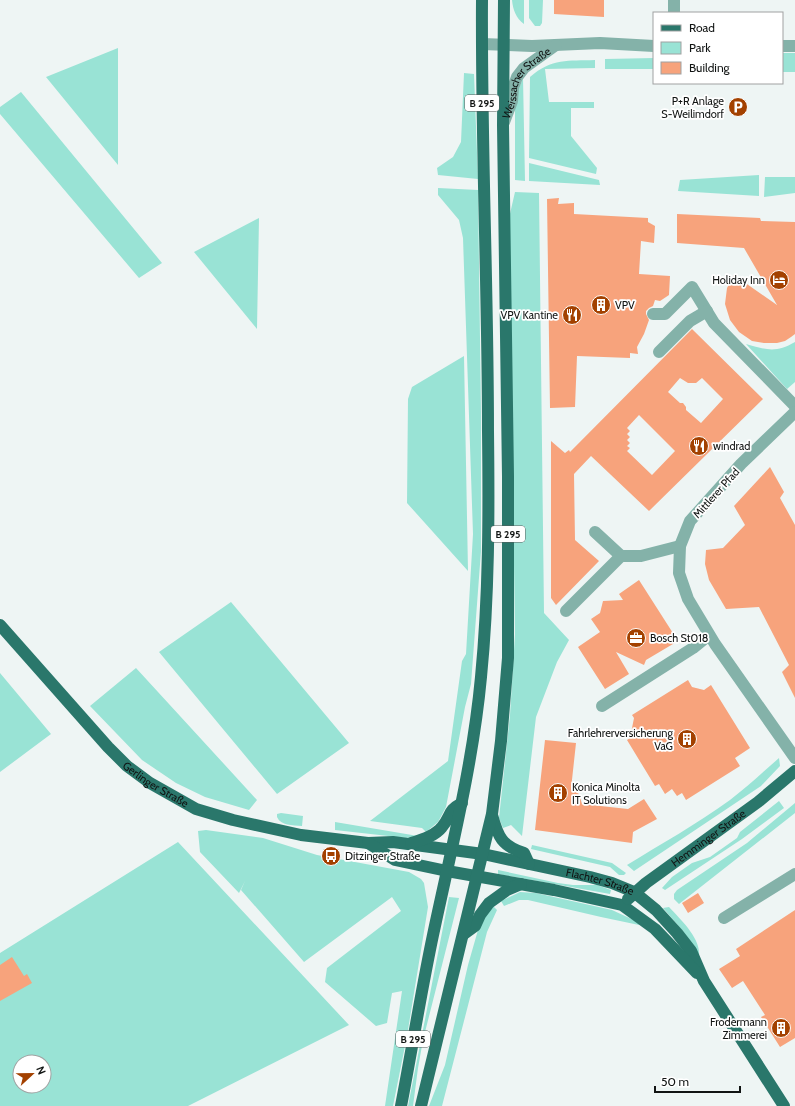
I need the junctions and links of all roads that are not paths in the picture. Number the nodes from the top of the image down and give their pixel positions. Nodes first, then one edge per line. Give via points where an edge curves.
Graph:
1 (482, 0) edge
2 (504, 0) edge
3 (674, 0) edge
4 (674, 12) edge
5 (482, 44) junction
6 (504, 44) junction
7 (556, 45) junction
8 (653, 46) edge
9 (783, 46) edge
10 (795, 46) edge
11 (502, 125) junction
12 (707, 311) junction
13 (654, 314) dead end
14 (659, 352) dead end
15 (795, 406) edge
16 (795, 412) edge
17 (595, 532) dead end
18 (680, 546) junction
19 (621, 556) junction
20 (566, 612) dead end
21 (0, 625) edge
22 (710, 635) junction
23 (602, 706) dead end
24 (795, 758) edge
25 (795, 771) edge
26 (462, 803) junction
27 (492, 814) junction
28 (368, 843) junction
29 (410, 844) junction
30 (452, 849) junction
31 (483, 854) junction
32 (529, 864) junction
33 (447, 871) junction
34 (795, 874) edge
35 (478, 876) junction
36 (521, 884) junction
37 (634, 892) junction
38 (622, 905) junction
39 (724, 918) dead end
40 (464, 934) junction
41 (704, 981) junction
42 (401, 1106) edge
43 (421, 1106) edge
44 (784, 1106) edge

1 - 5 main road, B 295
2 - 6 main road, B 295
3 - 4 street
5 - 6 street, Weissacher Straße
5 - 26 main road, B 295 via 488,327 489,481 486,603 478,707
6 - 7 street, Weissacher Straße
6 - 11 main road, B 295
7 - 8 street, Weissacher Straße via 600,43
7 - 11 street, Weissacher Straße via 524,68 517,77 512,101
9 - 10 street
11 - 27 main road, B 295 via 508,476 508,658
12 - 13 street via 692,287 664,314
12 - 14 street via 690,321
12 - 15 street via 714,323
16 - 18 street, Mittlerer Pfad via 741,464 690,521
17 - 19 street
18 - 19 street via 641,556
18 - 22 street, Mittlerer Pfad via 679,574 688,599
19 - 20 street
21 - 28 main road, Gerlinger Straße via 108,747 150,783 196,808 234,820 301,835
22 - 23 street
22 - 24 street, Mittlerer Pfad
25 - 37 main road, Hemminger Straße via 758,802
26 - 29 main road via 452,808 444,824 435,833
26 - 30 main road, B 295
27 - 31 main road, B 295
27 - 32 main road via 504,842 508,847 524,854
28 - 29 main road, Gerlinger Straße
28 - 33 main road, Gerlinger Straße via 395,860
29 - 30 main road, Gerlinger Straße
30 - 31 main road, Flachter Straße
30 - 33 main road, B 295
31 - 32 main road, Flachter Straße
31 - 35 main road, B 295
32 - 37 main road, Flachter Straße via 590,877
33 - 35 main road, Flachter Straße
33 - 42 main road, B 295
34 - 39 street
35 - 36 main road, Flachter Straße
35 - 40 main road, B 295
36 - 38 main road, Flachter Straße
36 - 40 main road via 489,903 475,926
37 - 38 main road, Hemminger Straße
37 - 41 main road, Flachter Straße via 656,910 677,933 691,951
38 - 41 main road, Flachter Straße via 668,941
40 - 43 main road, B 295
41 - 44 main road, Flachter Straße

